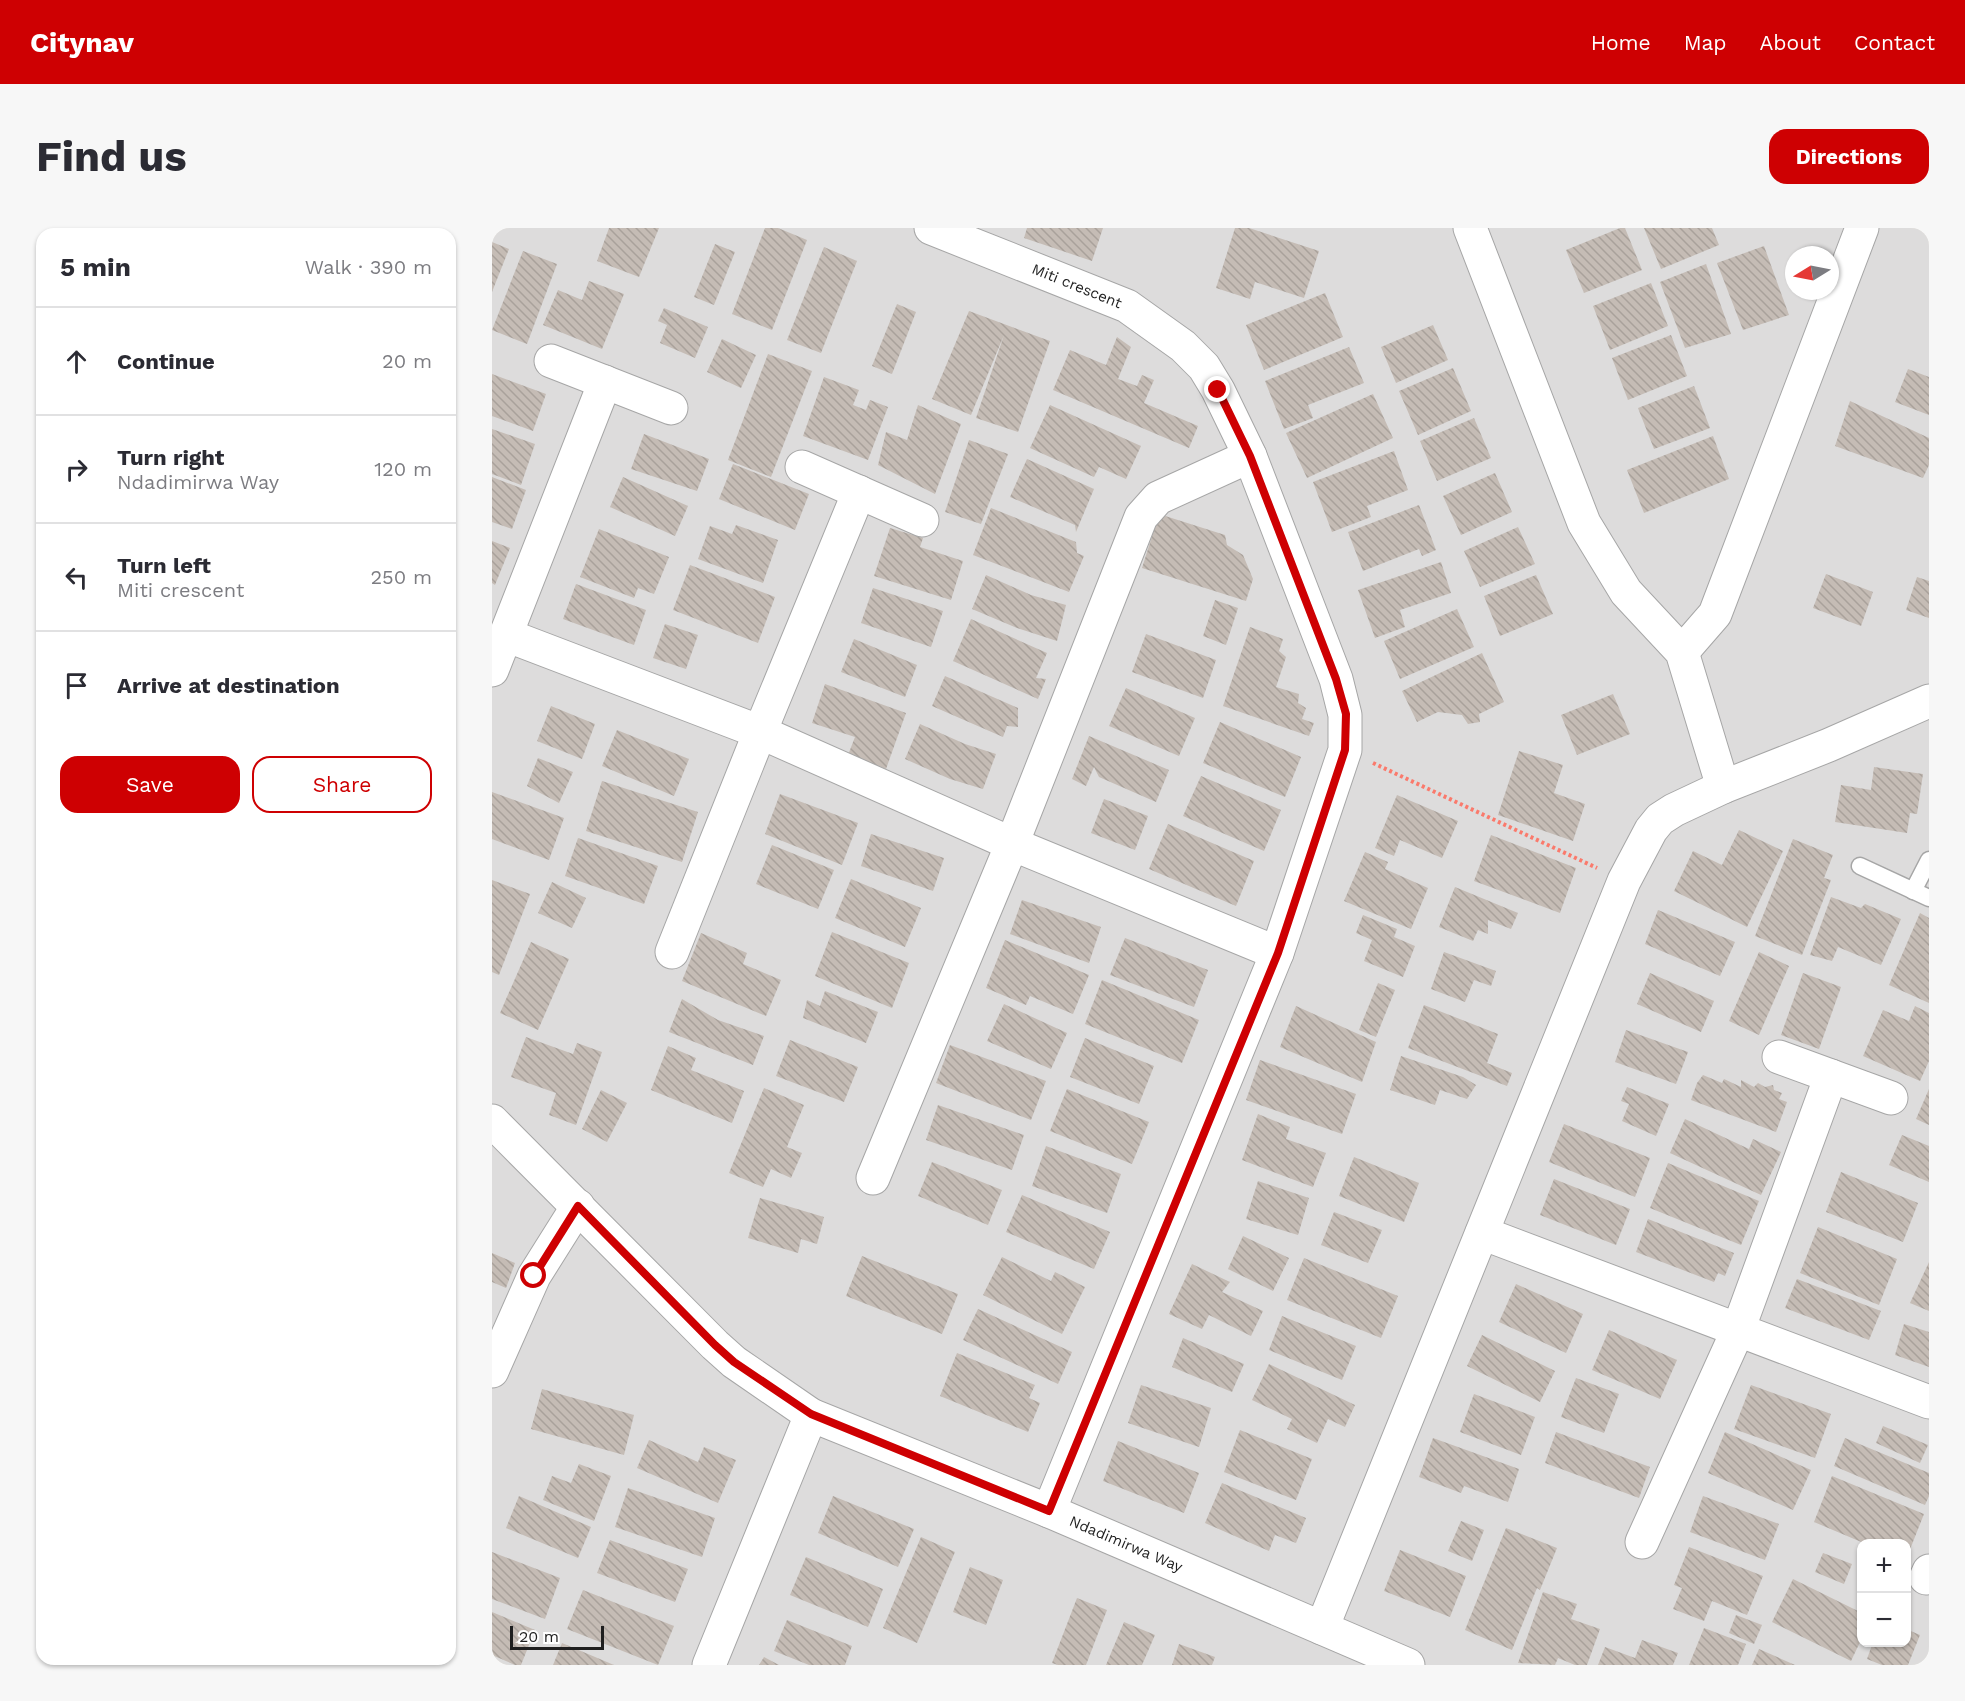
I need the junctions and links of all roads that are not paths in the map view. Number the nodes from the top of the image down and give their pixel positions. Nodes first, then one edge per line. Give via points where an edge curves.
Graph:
1 (931, 228) edge
2 (1470, 228) edge
3 (1862, 228) edge
4 (551, 361) dead end
5 (605, 382) junction
6 (671, 408) dead end
7 (1250, 456) junction
8 (802, 467) dead end
9 (860, 492) junction
10 (922, 520) dead end
11 (506, 635) junction
12 (1682, 652) junction
13 (492, 670) edge
14 (1929, 701) edge
15 (760, 732) junction
16 (1723, 787) junction
17 (1012, 844) junction
18 (1929, 860) edge
19 (1860, 866) dead end
20 (1912, 891) junction
21 (1929, 898) edge
22 (672, 952) dead end
23 (1278, 953) junction
24 (1779, 1057) dead end
25 (1831, 1076) junction
26 (1891, 1098) dead end
27 (492, 1121) edge
28 (873, 1178) dead end
29 (578, 1206) junction
30 (1482, 1233) junction
31 (1738, 1330) junction
32 (492, 1371) edge
33 (1929, 1402) edge
34 (811, 1414) junction
35 (1049, 1511) junction
36 (1642, 1542) dead end
37 (1322, 1628) junction
38 (709, 1665) edge
39 (1408, 1665) edge

1 - 7 street, Miti crescent via 1127,306 1183,346 1204,367
2 - 12 street via 1584,523 1626,592
3 - 12 street via 1714,614
4 - 5 street
5 - 6 street
5 - 11 street
7 - 17 street via 1158,498 1141,517
7 - 23 street, Miti crescent via 1346,714 1345,750
8 - 9 street
9 - 10 street
9 - 15 street
11 - 13 street
11 - 15 street
12 - 16 street
14 - 16 street
15 - 17 street
15 - 22 street
16 - 30 street via 1674,810 1651,830 1624,881
17 - 23 street
17 - 28 street
18 - 20 lane
19 - 20 lane
20 - 21 lane
23 - 35 street, Miti crescent
24 - 25 street
25 - 26 street
25 - 31 street
27 - 29 street, Ndadimirwa Way
29 - 32 street via 534,1276
29 - 34 street, Ndadimirwa Way via 734,1362
30 - 31 street
30 - 37 street
31 - 33 street
31 - 36 street
34 - 35 street, Ndadimirwa Way
34 - 38 street
35 - 37 street, Ndadimirwa Way
37 - 39 street, Ndadimirwa Way

